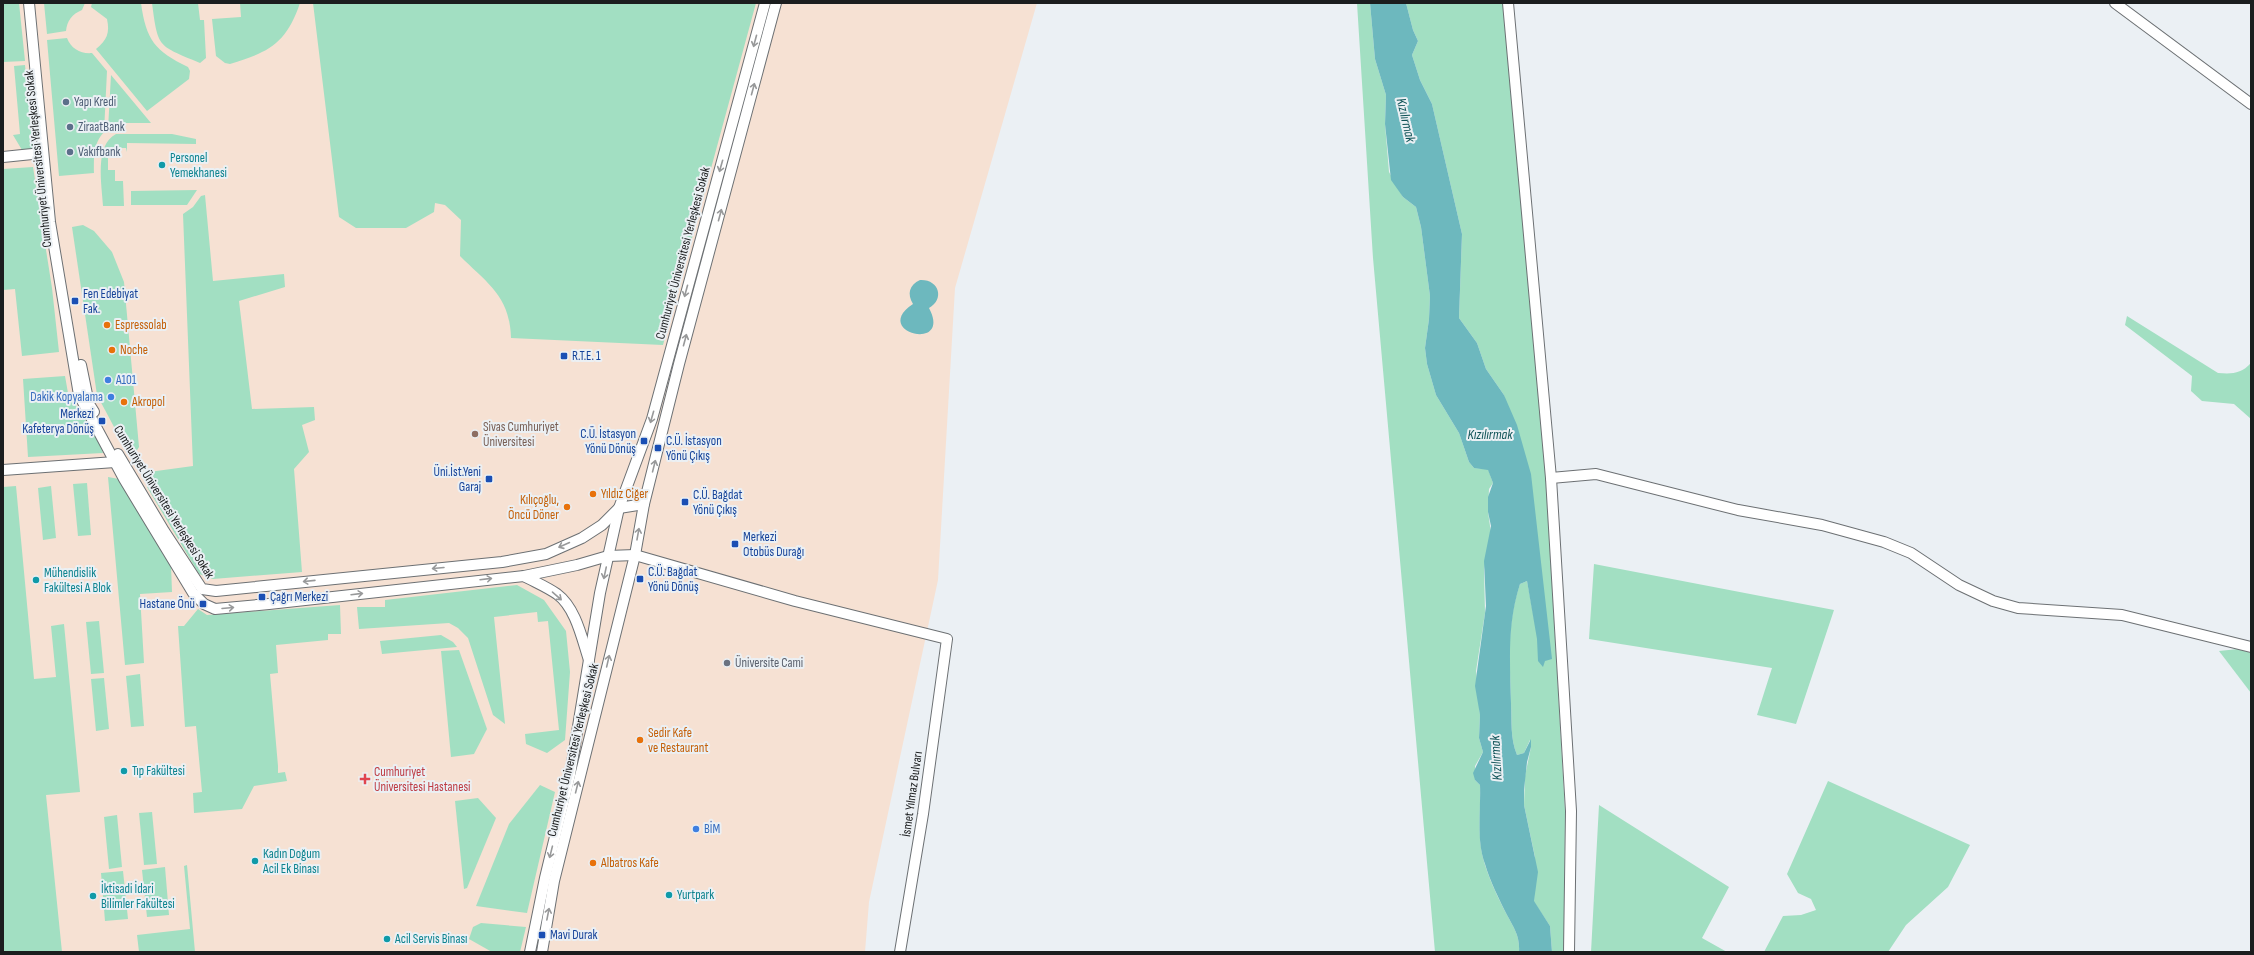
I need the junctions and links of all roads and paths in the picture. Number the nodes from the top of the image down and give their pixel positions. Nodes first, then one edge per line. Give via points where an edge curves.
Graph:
1 (29, 3) edge
2 (35, 3) edge
3 (766, 3) edge
4 (776, 3) edge
5 (1508, 3) edge
6 (2115, 3) edge
7 (2251, 104) edge
8 (42, 154) junction
9 (3, 157) edge
10 (115, 462) junction
11 (3, 470) edge
12 (1551, 478) junction
13 (644, 504) junction
14 (619, 508) junction
15 (635, 555) junction
16 (608, 556) junction
17 (524, 576) junction
18 (947, 639) joint
19 (2251, 647) edge
20 (590, 664) junction
21 (530, 952) edge
22 (542, 952) edge
23 (900, 952) edge
24 (1569, 952) edge

1 - 8 street, Cumhuriyet Üniversitesi Yerleşkesi Sokak
14 -> 2 street, Cumhuriyet Üniversitesi Yerleşkesi Sokak via 602,525 582,538 546,554 502,562 216,591 202,589 164,531 90,404 56,222
3 -> 14 street, Cumhuriyet Üniversitesi Yerleşkesi Sokak via 652,419
13 -> 4 street, Cumhuriyet Üniversitesi Yerleşkesi Sokak
5 - 12 street
6 - 7 street
8 - 9 street, Cumhuriyet Üniversitesi Yerleşkesi Sokak
8 - 10 street, Cumhuriyet Üniversitesi Yerleşkesi Sokak via 50,222 79,395
10 - 11 street, Cumhuriyet Üniversitesi Yerleşkesi Sokak
10 -> 17 street, Cumhuriyet Üniversitesi Yerleşkesi Sokak via 186,583 204,604 215,609
12 - 19 street via 1596,474 1738,510 1822,525 1884,542 1911,553 1977,595 1999,603 2018,608 2122,615
12 - 24 street via 1571,811
13 - 14 street
15 -> 13 street, Cumhuriyet Üniversitesi Yerleşkesi Sokak
14 - 16 street, Cumhuriyet Üniversitesi Yerleşkesi Sokak
15 - 16 street, Cumhuriyet Üniversitesi Yerleşkesi Sokak
15 - 18 street, Cumhuriyet Üniversitesi Yerleşkesi Sokak via 795,601
22 -> 15 street, Cumhuriyet Üniversitesi Yerleşkesi Sokak via 554,880
16 - 17 street, Cumhuriyet Üniversitesi Yerleşkesi Sokak via 578,566
16 -> 20 street, Cumhuriyet Üniversitesi Yerleşkesi Sokak
17 -> 20 street, Cumhuriyet Üniversitesi Yerleşkesi Sokak via 558,594 570,610 580,631
18 - 23 street, İsmet Yılmaz Bulvarı via 923,814
20 -> 21 street, Cumhuriyet Üniversitesi Yerleşkesi Sokak via 570,775

